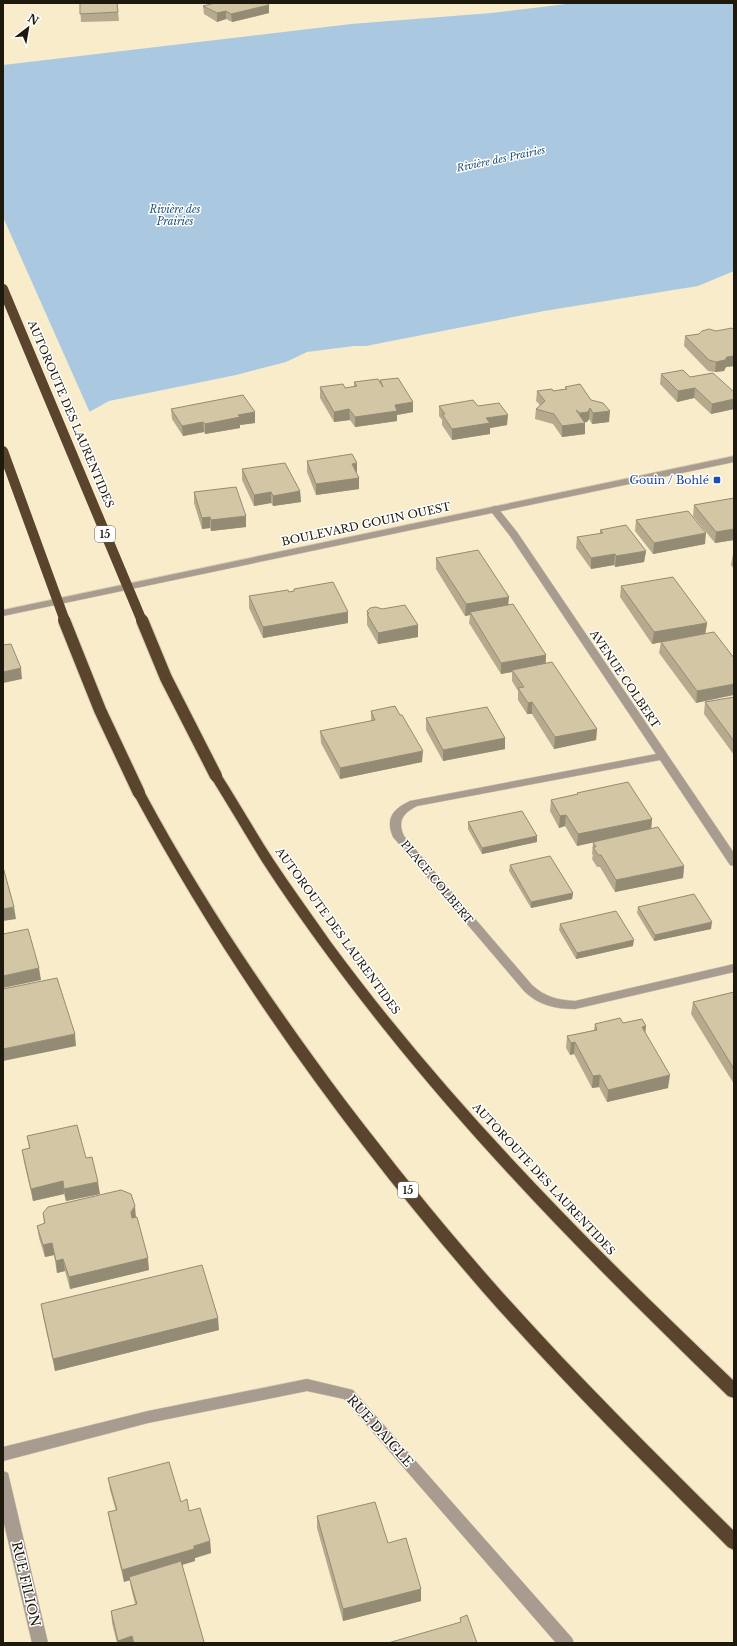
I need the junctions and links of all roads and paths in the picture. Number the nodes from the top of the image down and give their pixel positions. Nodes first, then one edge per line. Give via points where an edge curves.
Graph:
1 (3, 289) edge
2 (3, 451) edge
3 (734, 458) edge
4 (494, 509) junction
5 (3, 613) edge
6 (662, 756) junction
7 (734, 862) edge
8 (734, 968) edge
9 (734, 1391) edge
10 (3, 1454) edge
11 (3, 1478) edge
12 (734, 1542) edge
13 (40, 1643) edge
14 (566, 1643) edge

1 - 9 highway, AUTOROUTE DES LAURENTIDES / 15, bridge via 166,678 216,776 247,829 307,919 416,1060 496,1152 576,1237
2 - 12 highway, 15, bridge via 107,727 176,861 252,981 383,1160 461,1255 518,1320 663,1472
3 - 4 street, BOULEVARD GOUIN OUEST
4 - 5 street, BOULEVARD GOUIN OUEST
4 - 6 street, AVENUE COLBERT via 514,534
6 - 7 street, AVENUE COLBERT
6 - 8 street, PLACE COLBERT via 414,803 401,811 394,826 399,837 533,994 548,1002 579,1004
10 - 14 street, RUE DAIGLE via 148,1417 307,1385 348,1394
11 - 13 street, RUE FILION

